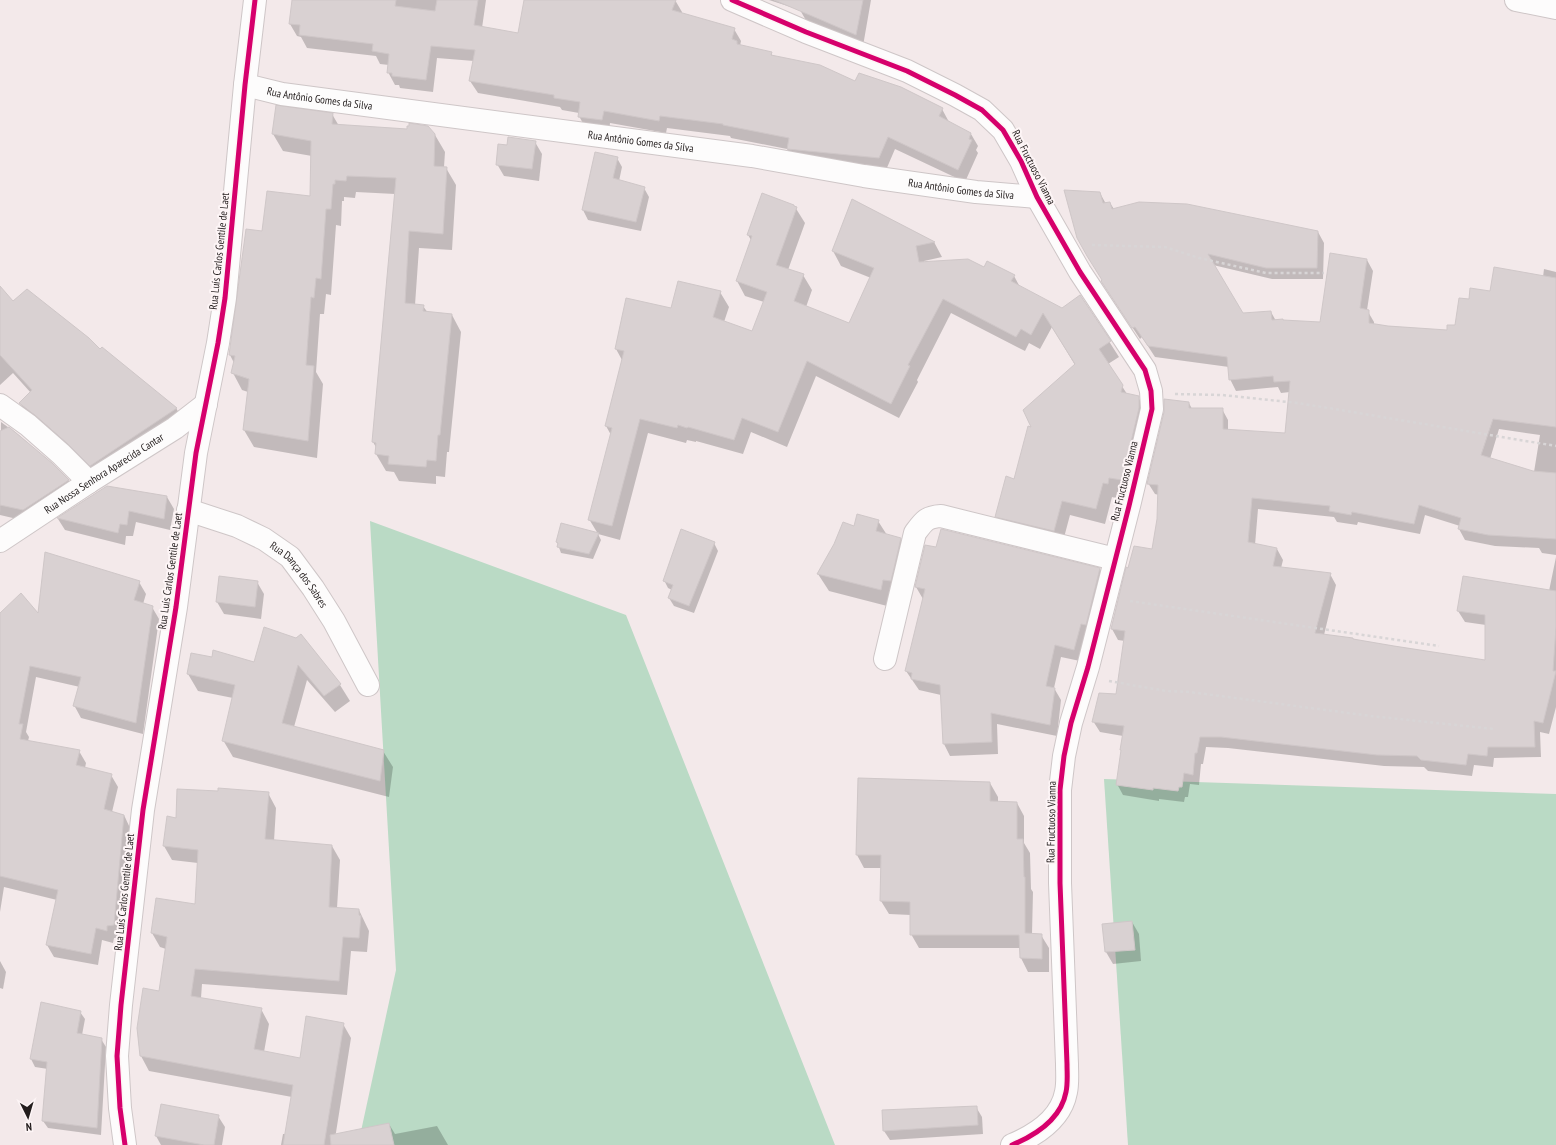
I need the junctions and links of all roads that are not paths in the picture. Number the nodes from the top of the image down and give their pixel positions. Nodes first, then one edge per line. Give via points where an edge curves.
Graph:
1 (255, 0) edge
2 (732, 0) edge
3 (1516, 0) edge
4 (1556, 8) edge
5 (245, 86) junction
6 (1037, 197) junction
7 (206, 404) junction
8 (0, 405) edge
9 (89, 482) junction
10 (188, 510) junction
11 (0, 541) edge
12 (1115, 559) junction
13 (885, 659) dead end
14 (368, 685) dead end
15 (125, 1145) edge
16 (1012, 1145) edge

1 - 5 street, Rua Luís Carlos Gentile de Laet
2 - 6 street, Rua Fructuoso Vianna via 908,71 982,110 1004,130
3 - 4 street
5 - 6 street, Rua Antônio Gomes da Silva via 290,95 752,156 976,192
5 - 7 street, Rua Luís Carlos Gentile de Laet via 225,298
6 - 12 street, Rua Fructuoso Vianna via 1080,272 1145,370 1151,393 1152,408
7 - 9 street, Rua Nossa Senhora Aparecida Cantar via 175,428
7 - 10 street, Rua Luís Carlos Gentile de Laet
8 - 9 street via 28,425
9 - 11 street, Rua Nossa Senhora Aparecida Cantar
10 - 14 street, Rua Dança dos Sabres via 237,526 264,539 290,557 334,621
10 - 15 street, Rua Luís Carlos Gentile de Laet via 176,606 143,810 121,1005 117,1056 121,1124
12 - 13 street via 941,516 930,516 915,533
12 - 16 street, Rua Fructuoso Vianna via 1071,723 1060,790 1066,1091 1061,1109 1052,1121 1036,1133

